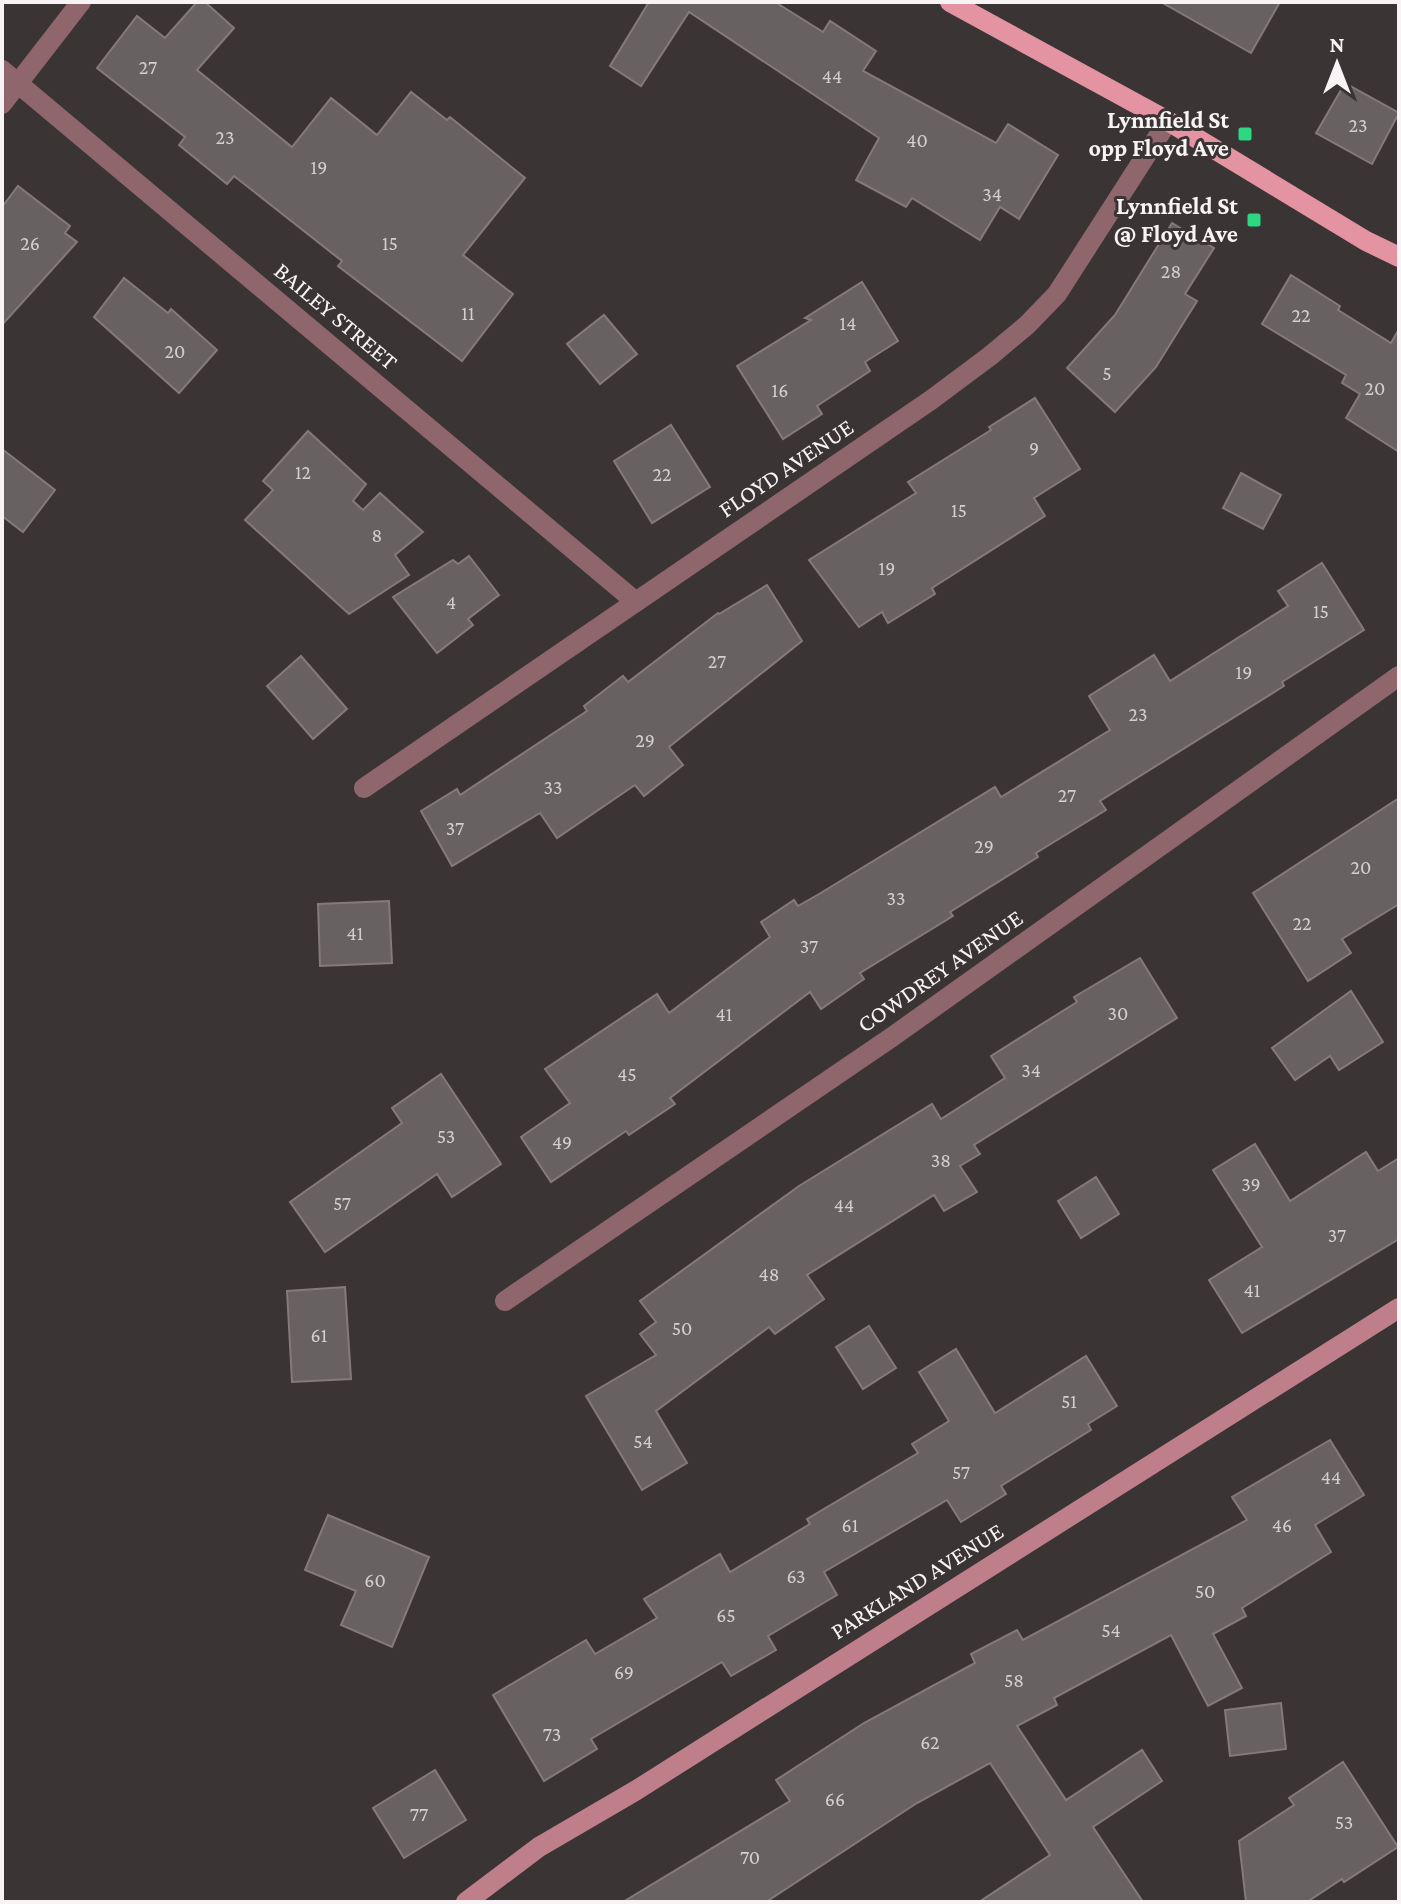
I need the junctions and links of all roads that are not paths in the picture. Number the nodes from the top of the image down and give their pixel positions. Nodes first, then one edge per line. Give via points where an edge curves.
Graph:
1 (81, 2) edge
2 (950, 2) edge
3 (10, 77) edge
4 (2, 104) edge
5 (1168, 121) junction
6 (1399, 257) edge
7 (636, 602) junction
8 (1399, 676) edge
9 (364, 788) dead end
10 (505, 1301) dead end
11 (1399, 1308) edge
12 (466, 1902) edge

1 - 3 street
2 - 5 main road
3 - 4 street
3 - 7 street, BAILEY STREET
5 - 6 main road
5 - 7 street, FLOYD AVENUE via 1057,294 1027,325 931,400
7 - 9 street, FLOYD AVENUE
8 - 10 street, COWDREY AVENUE via 892,1037
11 - 12 main road, PARKLAND AVENUE via 539,1847

